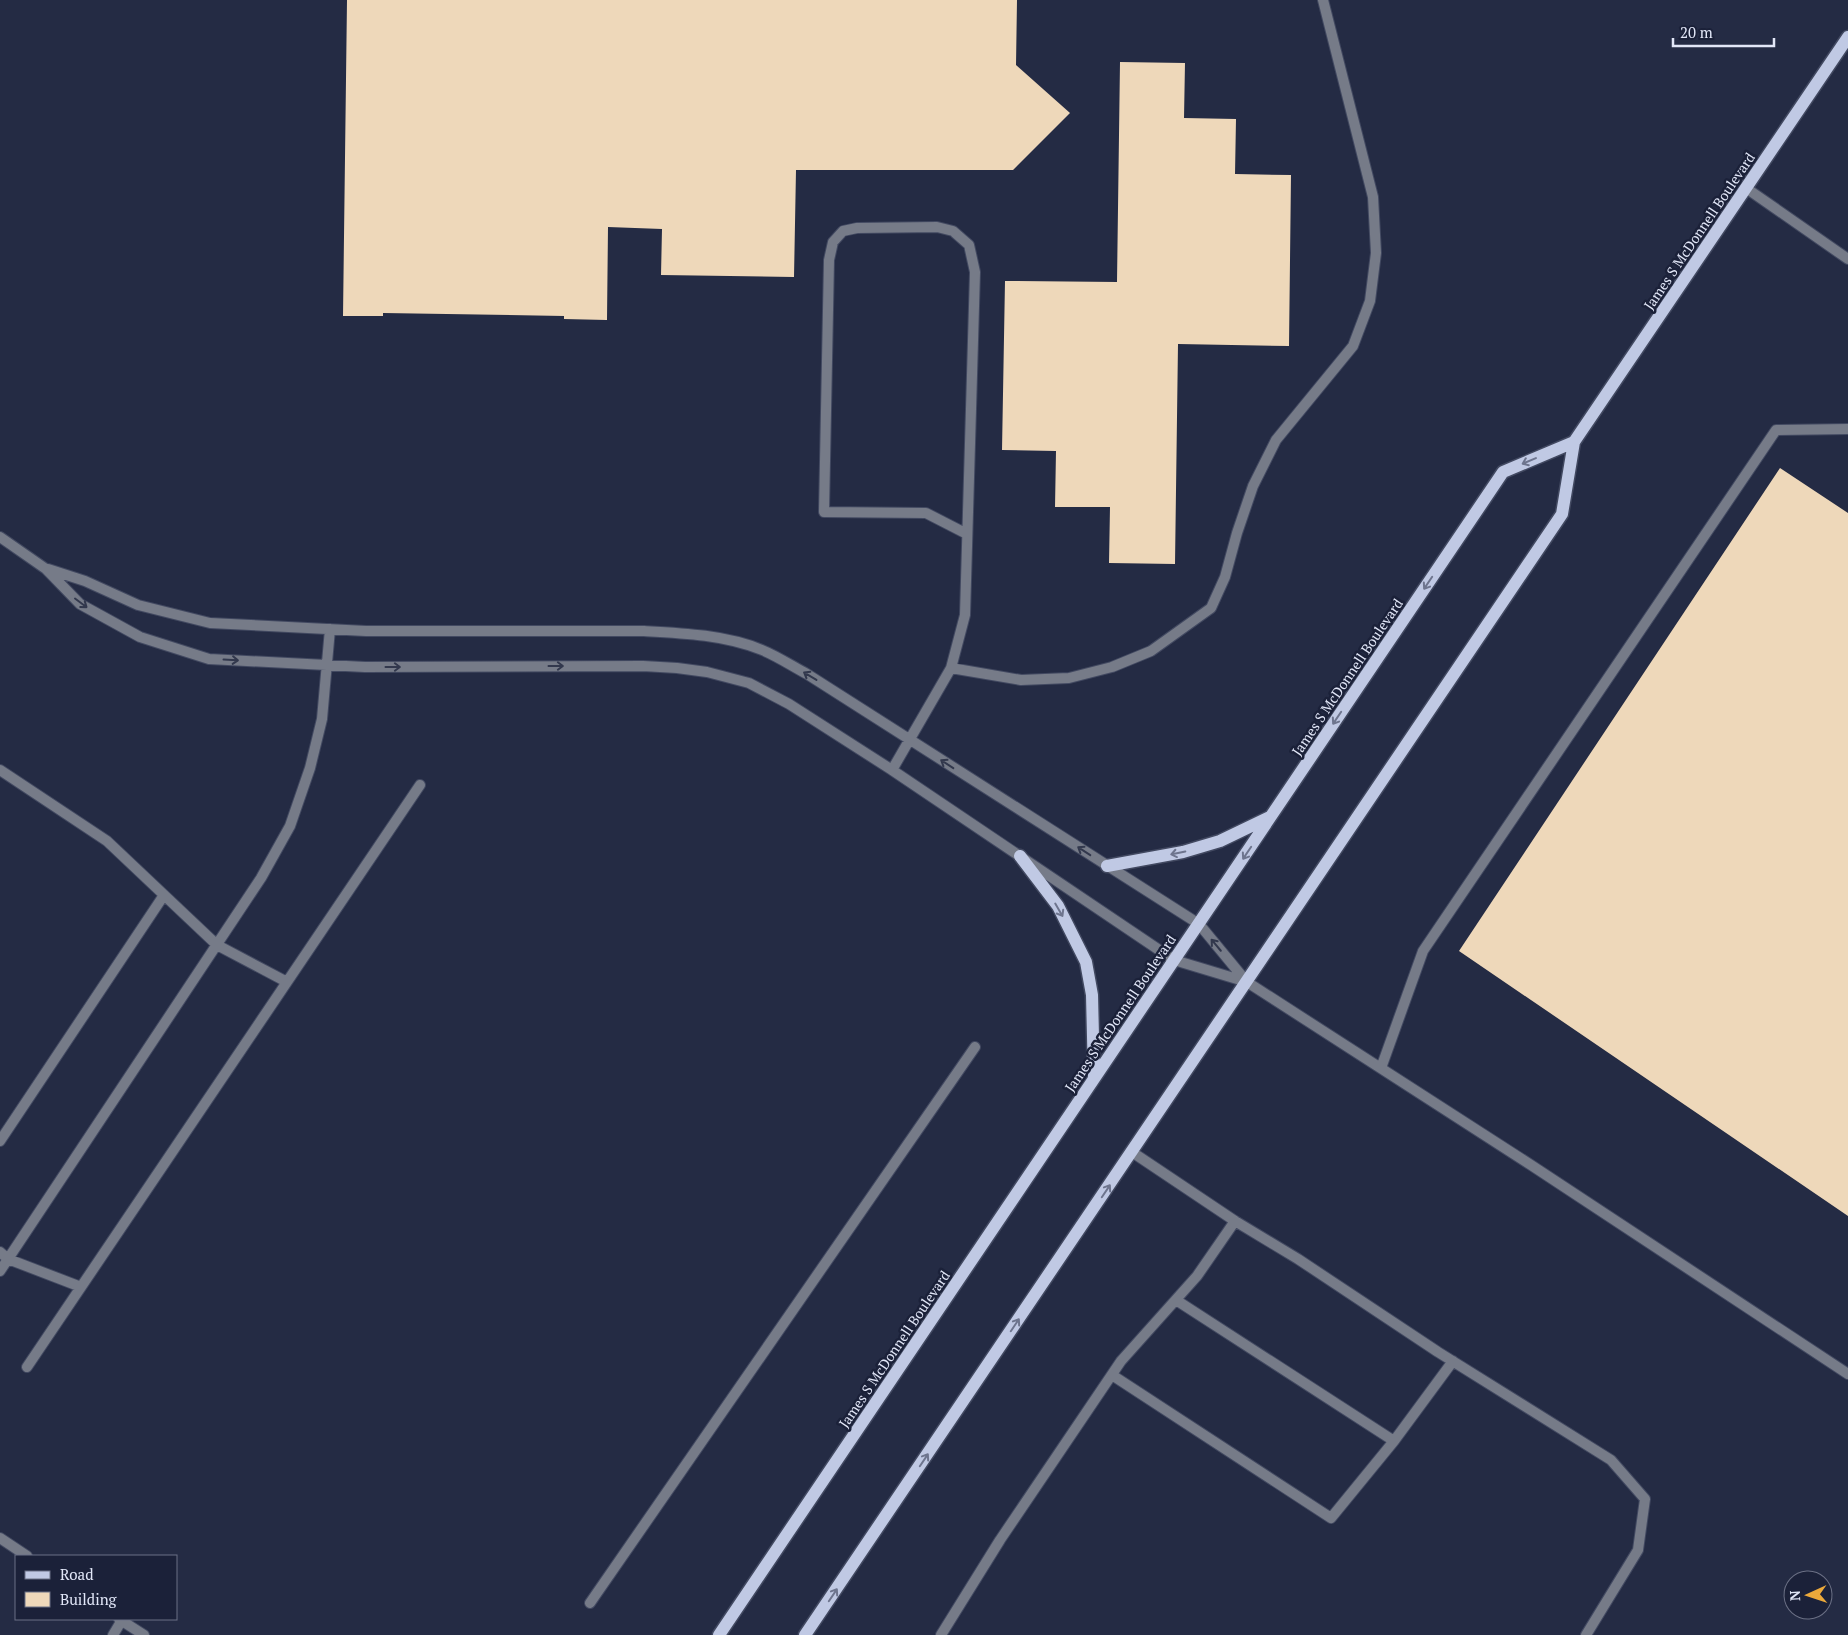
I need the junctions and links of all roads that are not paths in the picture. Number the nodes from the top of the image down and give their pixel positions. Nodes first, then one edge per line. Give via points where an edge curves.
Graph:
1 (1323, 0) edge
2 (1848, 36) edge
3 (1746, 188) junction
4 (1848, 258) edge
5 (1848, 429) edge
6 (1574, 442) junction
7 (967, 534) junction
8 (0, 537) edge
9 (46, 569) junction
10 (330, 630) junction
11 (328, 665) junction
12 (951, 668) junction
13 (910, 740) junction
14 (0, 770) edge
15 (892, 770) junction
16 (420, 785) dead end
17 (1272, 815) junction
18 (1020, 856) junction
19 (1107, 866) junction
20 (164, 894) junction
21 (1199, 924) junction
22 (217, 945) junction
23 (1174, 960) junction
24 (287, 982) junction
25 (1247, 982) junction
26 (975, 1047) dead end
27 (1381, 1068) junction
28 (1094, 1078) junction
29 (0, 1141) edge
30 (1132, 1152) junction
31 (1235, 1221) junction
32 (4, 1255) edge
33 (0, 1271) edge
34 (81, 1287) junction
35 (1176, 1300) junction
36 (1453, 1361) junction
37 (27, 1367) dead end
38 (1848, 1374) edge
39 (1112, 1375) junction
40 (1394, 1440) junction
41 (0, 1538) edge
42 (25, 1555) edge
43 (590, 1603) dead end
44 (120, 1620) edge
45 (113, 1635) edge
46 (144, 1635) edge
47 (719, 1635) edge
48 (805, 1635) edge
49 (941, 1635) edge
50 (1586, 1635) edge

1 - 12 street via 1373,197 1376,253 1370,301 1353,346 1276,440 1253,486 1225,577 1210,608 1151,651 1112,667 1069,678 1021,680
2 - 3 main road, James S McDonnell Boulevard
3 - 4 street
3 - 6 main road, James S McDonnell Boulevard
5 - 27 street via 1776,430 1423,951
6 -> 17 main road, James S McDonnell Boulevard via 1504,472
6 - 25 main road, James S McDonnell Boulevard via 1562,514
7 - 7 street via 926,513 824,512 829,260 833,242 843,231 937,227 953,231 969,245 975,272
7 - 12 street via 965,616
8 - 9 street
9 - 10 street via 84,580 138,605 210,623
9 -> 11 street via 80,604 140,637 209,659
10 - 11 street
13 -> 10 street via 762,650 714,637 644,631
11 -> 15 street via 643,666 707,672 749,683
11 - 22 street via 322,719 290,826
12 - 13 street
13 - 15 street
19 -> 13 street
14 - 20 street via 107,841
15 - 18 street
16 - 24 street
17 -> 19 main road via 1220,841 1183,852
17 -> 21 main road, James S McDonnell Boulevard
18 - 23 street
18 -> 28 main road via 1058,906 1086,962 1092,995
19 - 21 street
20 - 22 street
20 - 29 street
21 - 23 main road, James S McDonnell Boulevard
25 -> 21 street
22 - 24 street
22 - 32 street
23 - 25 street
23 - 28 main road, James S McDonnell Boulevard
24 - 34 street
25 - 27 street
25 - 30 main road, James S McDonnell Boulevard
26 - 43 street
27 - 38 street
28 - 47 main road, James S McDonnell Boulevard
30 - 31 street
48 -> 30 main road, James S McDonnell Boulevard
31 - 35 street
31 - 36 street
32 - 33 street
32 - 34 street
34 - 37 street
35 - 39 street
35 - 40 street
36 - 40 street
36 - 50 street via 1611,1460 1645,1499 1638,1550
39 - 40 street via 1331,1518
39 - 49 street via 1000,1540
41 - 42 street
44 - 45 street
44 - 46 street

